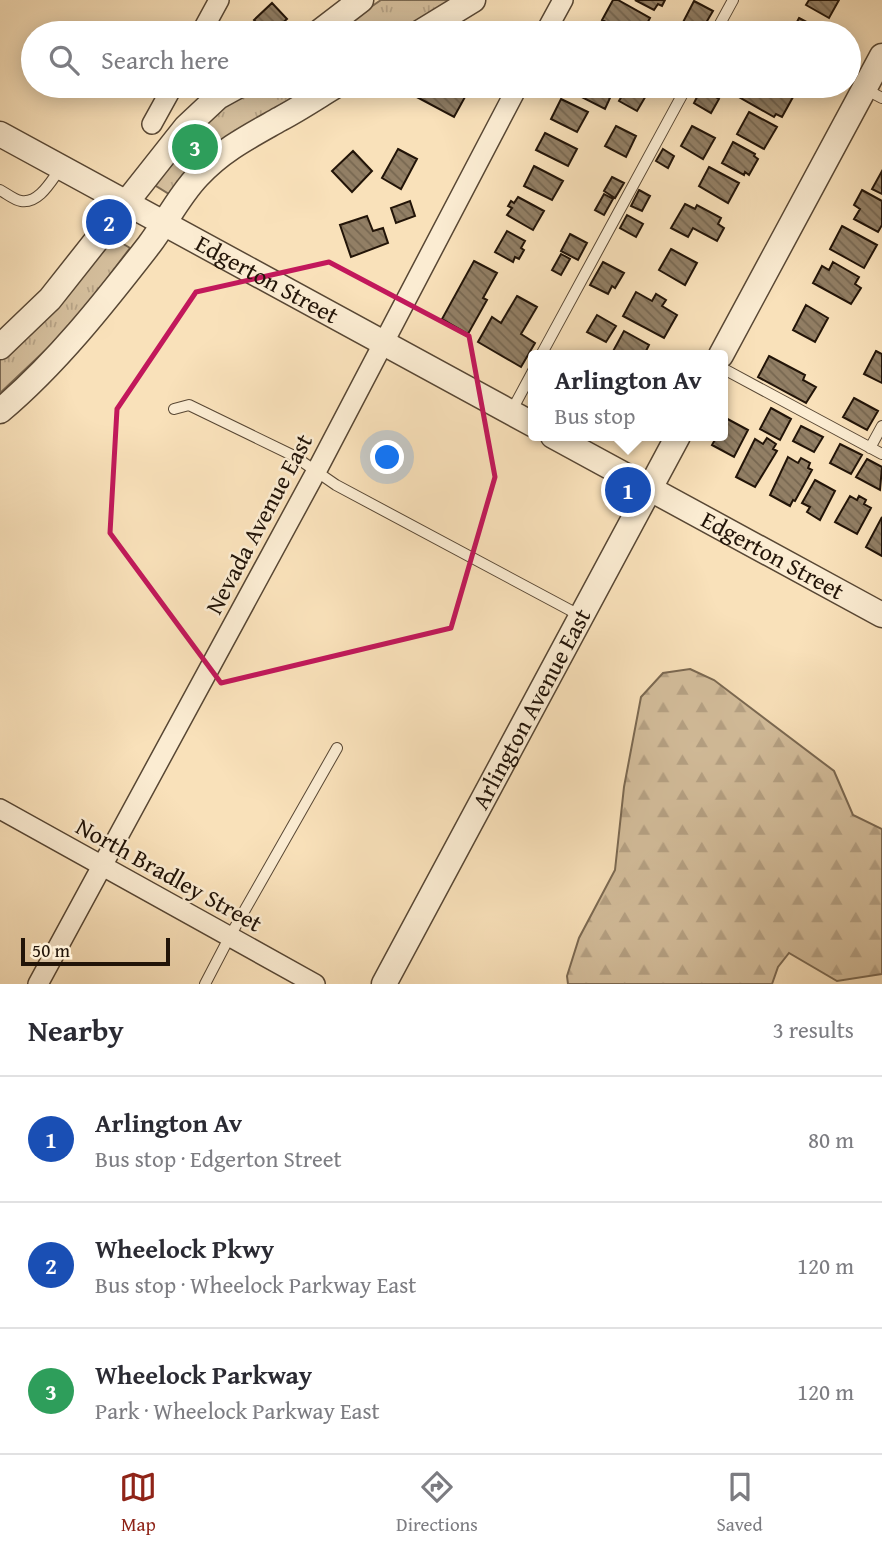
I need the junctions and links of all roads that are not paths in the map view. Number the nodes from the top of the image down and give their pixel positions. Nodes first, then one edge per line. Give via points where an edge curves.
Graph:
1 (219, 0) edge
2 (361, 0) edge
3 (473, 0) edge
4 (564, 0) edge
5 (733, 0) edge
6 (208, 21) edge
7 (334, 21) edge
8 (439, 21) edge
9 (552, 21) edge
10 (722, 21) edge
11 (882, 56) edge
12 (873, 93) edge
13 (166, 98) edge
14 (217, 98) edge
15 (315, 98) edge
16 (512, 98) edge
17 (680, 98) edge
18 (152, 124) dead end
19 (0, 134) edge
20 (61, 167) junction
21 (0, 190) edge
22 (125, 202) junction
23 (171, 213) junction
24 (383, 344) junction
25 (0, 347) edge
26 (544, 350) edge
27 (724, 350) edge
28 (728, 371) edge
29 (528, 380) edge
30 (174, 409) dead end
31 (0, 411) edge
32 (510, 412) junction
33 (528, 422) edge
34 (882, 426) edge
35 (562, 441) edge
36 (675, 441) edge
37 (870, 447) junction
38 (882, 454) edge
39 (317, 470) junction
40 (650, 489) junction
41 (882, 615) edge
42 (581, 617) junction
43 (337, 748) dead end
44 (0, 809) edge
45 (101, 867) junction
46 (230, 936) junction
47 (38, 984) edge
48 (205, 984) edge
49 (315, 984) edge
50 (384, 984) edge

1 - 6 street
2 - 7 street
3 - 8 street
4 - 9 street
5 - 10 lane
11 - 12 street
12 - 27 street
13 - 18 street
14 - 22 street via 198,114
15 - 23 street via 239,141 196,178
16 - 24 street, Nevada Avenue East
17 - 26 lane
19 - 20 street, Edgerton Street
20 - 21 lane via 32,199 21,201
20 - 22 street, Edgerton Street
22 - 23 street, Edgerton Street
22 - 25 street via 50,299
23 - 24 street, Edgerton Street
23 - 31 street via 96,311
24 - 32 street, Edgerton Street
24 - 39 street, Nevada Avenue East
28 - 37 lane
29 - 32 lane
30 - 39 lane via 183,405 200,410
32 - 33 street, Edgerton Street
34 - 37 lane
35 - 40 street, Edgerton Street
36 - 40 street, Arlington Avenue East
37 - 38 lane
39 - 42 lane via 336,485
39 - 45 street, Nevada Avenue East
40 - 41 street, Edgerton Street
40 - 42 street, Arlington Avenue East
42 - 50 street, Arlington Avenue East
43 - 46 lane
44 - 45 street, North Bradley Street
45 - 46 street, North Bradley Street
45 - 47 street, Nevada Avenue East
46 - 48 lane
46 - 49 street, North Bradley Street

